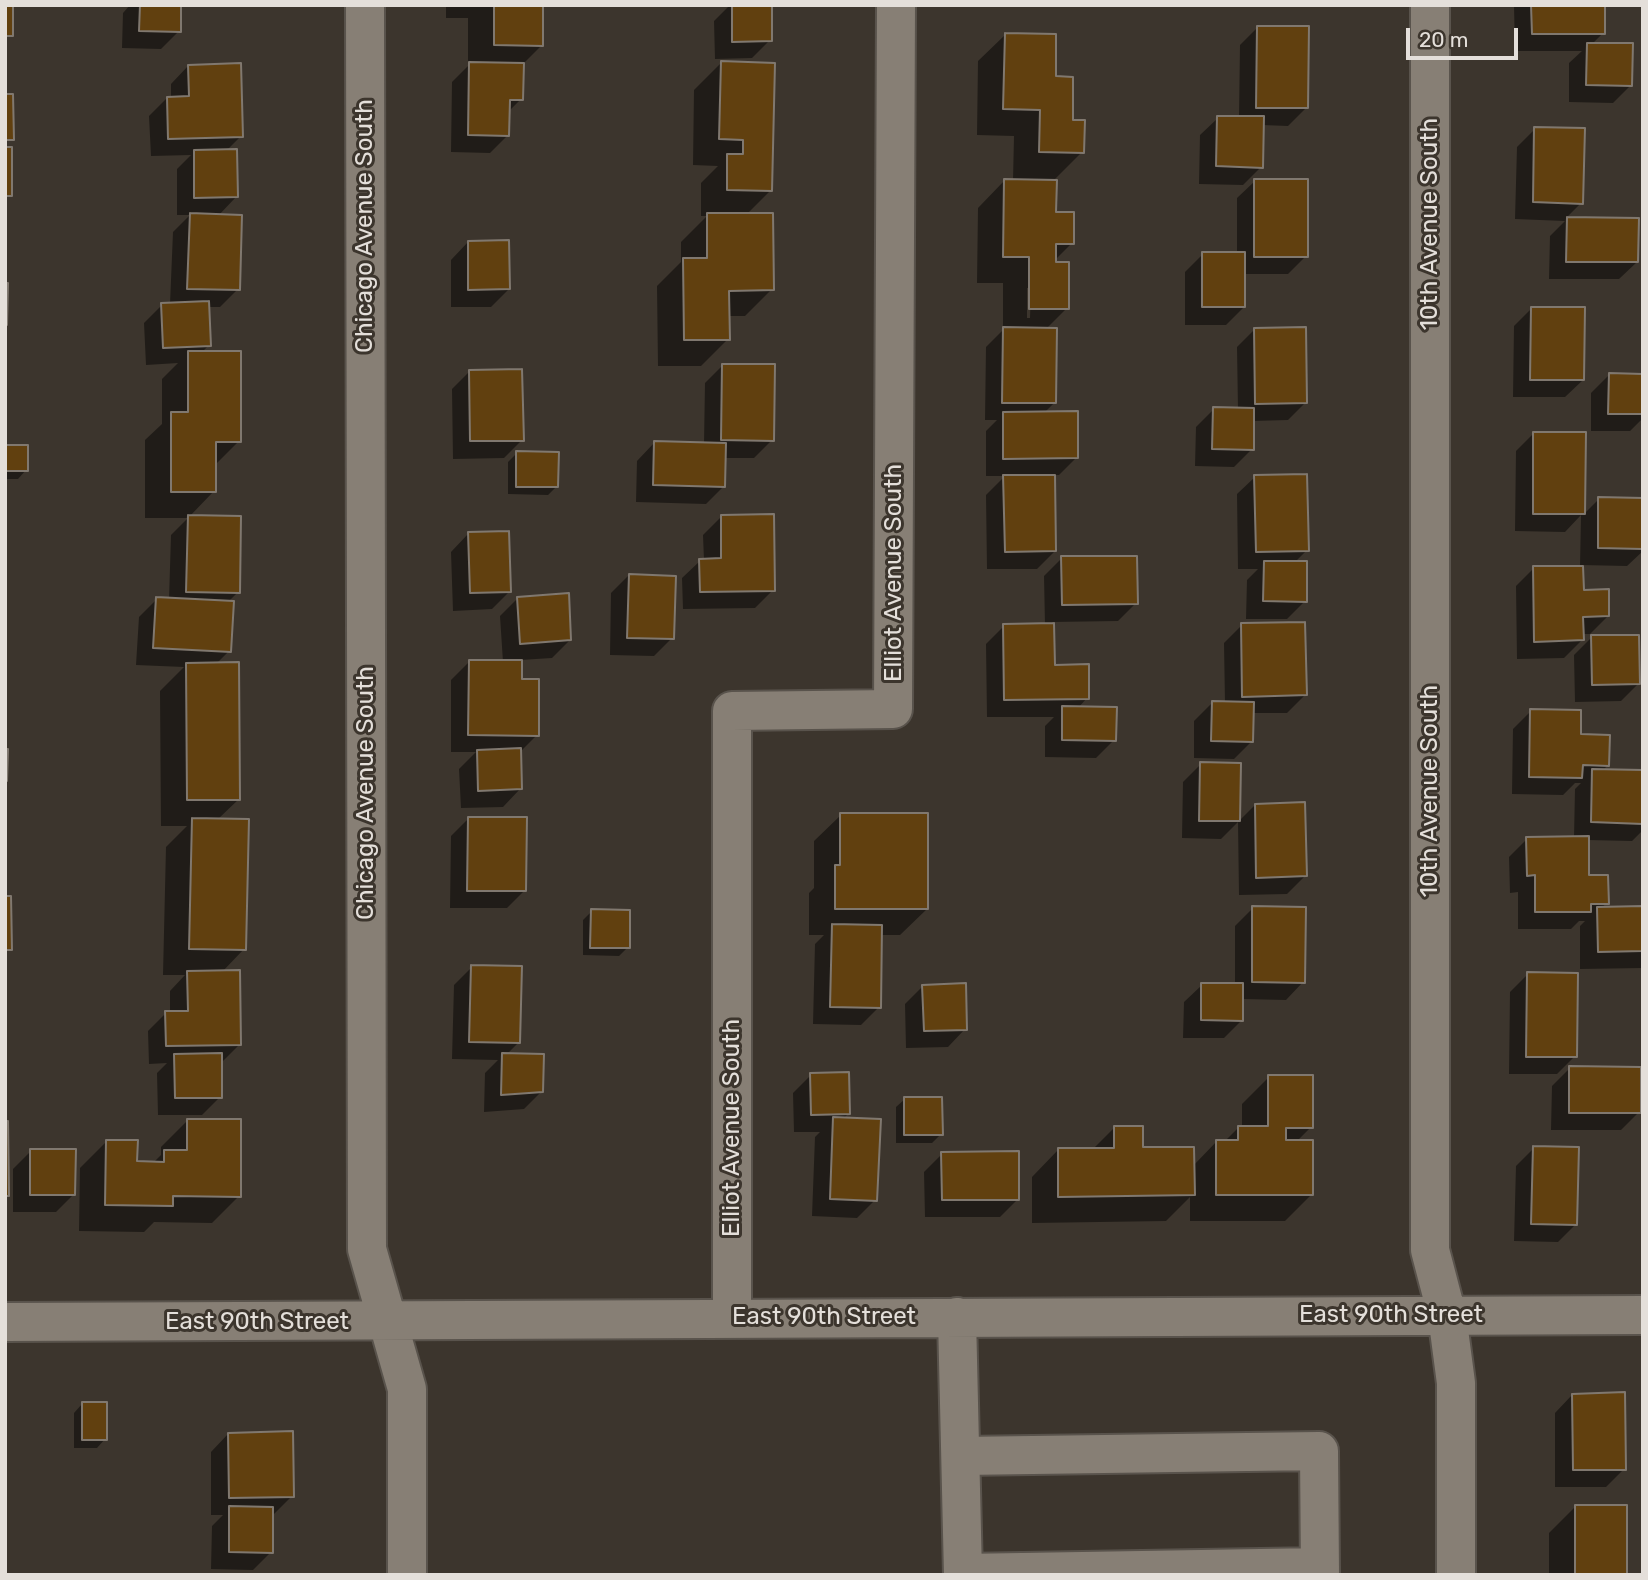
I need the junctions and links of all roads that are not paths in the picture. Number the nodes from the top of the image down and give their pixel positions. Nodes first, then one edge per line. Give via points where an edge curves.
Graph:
1 (365, 5) edge
2 (896, 5) edge
3 (1430, 5) edge
4 (1447, 1315) junction
5 (1643, 1315) edge
6 (957, 1317) junction
7 (732, 1318) junction
8 (386, 1321) junction
9 (5, 1322) edge
10 (961, 1456) junction
11 (1320, 1571) edge
12 (963, 1574) edge
13 (407, 1575) edge
14 (1456, 1575) edge

1 - 8 street, Chicago Avenue South via 367,1249
2 - 7 street, Elliot Avenue South via 893,709 732,712
3 - 4 street, 10th Avenue South via 1430,1250
4 - 5 street, East 90th Street
4 - 6 street, East 90th Street
4 - 14 street, 10th Avenue South via 1456,1382
6 - 7 street, East 90th Street
6 - 10 street
7 - 8 street, East 90th Street
8 - 9 street, East 90th Street
8 - 13 street, Chicago Avenue South via 407,1389
10 - 11 street via 1319,1451
10 - 12 street
11 - 12 street

